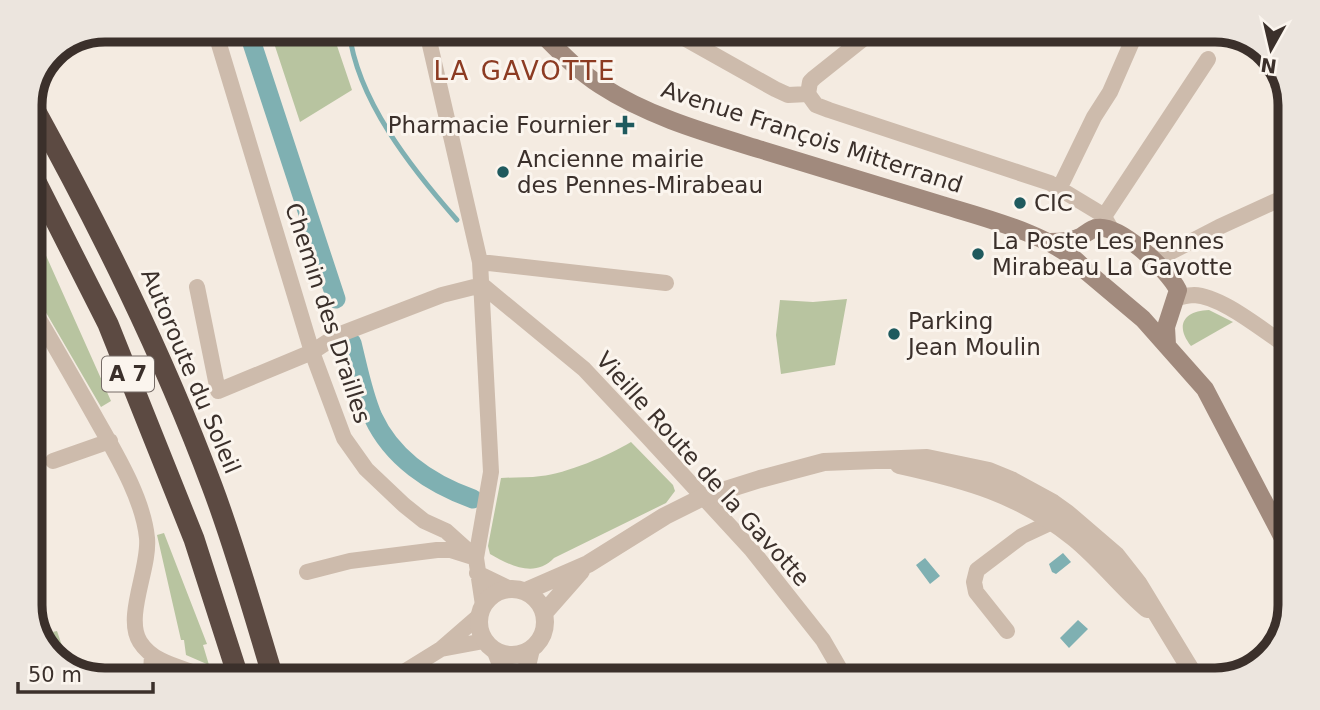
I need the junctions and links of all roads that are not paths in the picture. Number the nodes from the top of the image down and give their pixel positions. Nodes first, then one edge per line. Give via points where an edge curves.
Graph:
1 (219, 42) edge
2 (429, 42) edge
3 (550, 42) edge
4 (691, 42) edge
5 (859, 42) edge
6 (1132, 42) edge
7 (1208, 59) dead end
8 (808, 94) junction
9 (42, 123) edge
10 (1060, 187) junction
11 (42, 194) edge
12 (1278, 200) edge
13 (1084, 202) junction
14 (1098, 227) junction
15 (1047, 242) junction
16 (1148, 256) junction
17 (1077, 259) junction
18 (480, 262) junction
19 (666, 283) dead end
20 (482, 285) junction
21 (197, 287) dead end
22 (1175, 304) junction
23 (1143, 319) junction
24 (42, 325) edge
25 (1278, 340) edge
26 (1167, 345) junction
27 (312, 352) junction
28 (110, 441) junction
29 (874, 460) junction
30 (53, 461) dead end
31 (703, 497) junction
32 (1031, 507) junction
33 (1052, 522) junction
34 (1278, 529) edge
35 (1023, 536) junction
36 (1094, 536) junction
37 (588, 564) junction
38 (477, 565) junction
39 (307, 572) dead end
40 (517, 590) junction
41 (481, 610) junction
42 (544, 614) junction
43 (1158, 618) junction
44 (1007, 631) dead end
45 (490, 647) junction
46 (441, 649) junction
47 (531, 649) junction
48 (152, 655) junction
49 (151, 668) edge
50 (180, 668) edge
51 (235, 668) edge
52 (270, 668) edge
53 (410, 668) edge
54 (501, 668) edge
55 (527, 668) edge
56 (839, 668) edge
57 (1189, 668) edge

1 - 27 street, Chemin des Drailles
2 - 18 street
3 - 15 main road, Avenue François Mitterrand via 572,64 622,99 683,125 1001,223
4 - 8 street via 775,89 789,95
5 - 8 street via 810,82
6 - 10 street
7 - 14 street
8 - 10 street via 816,105 829,110
9 - 52 highway, Autoroute du Soleil / A 7 via 136,304 212,486
10 - 13 street
11 - 51 highway, A 7 via 108,324 194,539
12 - 16 street via 1165,256
13 - 14 street
13 - 14 street via 1087,216
14 - 15 main road via 1069,240
14 - 16 main road
14 - 17 main road via 1076,249
15 - 17 main road, Avenue François Mitterrand
16 - 22 main road via 1174,282 1178,290
17 - 23 main road, Avenue François Mitterrand
18 - 19 street
18 - 20 street
20 - 27 street via 442,295 338,335
20 - 31 street, Vieille Route de la Gavotte via 584,369
20 - 38 street via 491,472
21 - 27 street via 218,391
22 - 23 main road via 1157,320
22 - 25 street via 1193,295 1208,298
22 - 26 main road
23 - 26 main road, Avenue François Mitterrand
24 - 28 street
26 - 34 main road, Avenue François Mitterrand via 1205,389
27 - 38 street, Chemin des Drailles via 344,438 366,469 424,521 446,531
28 - 30 street
28 - 48 street via 146,528 148,551 134,628
29 - 31 street via 824,462
29 - 32 street via 983,486
29 - 36 street via 927,458 989,471 1053,503
31 - 37 street
31 - 56 street, Vieille Route de la Gavotte via 751,549 823,640
32 - 33 street
32 - 35 street
32 - 36 street via 1044,507
33 - 35 street
33 - 43 street
35 - 44 street via 977,570 974,582 976,592
36 - 43 street via 1138,583
37 - 40 street
37 - 42 street
38 - 39 street via 451,551 437,550 350,561
38 - 40 street
38 - 41 street
40 - 41 street via 493,594
40 - 42 street via 537,600
41 - 45 street via 479,629
41 - 46 street
42 - 47 street via 541,640
43 - 57 street
45 - 46 street
45 - 47 street via 508,656
45 - 54 street
46 - 53 street
47 - 55 street
48 - 49 street
48 - 50 street

